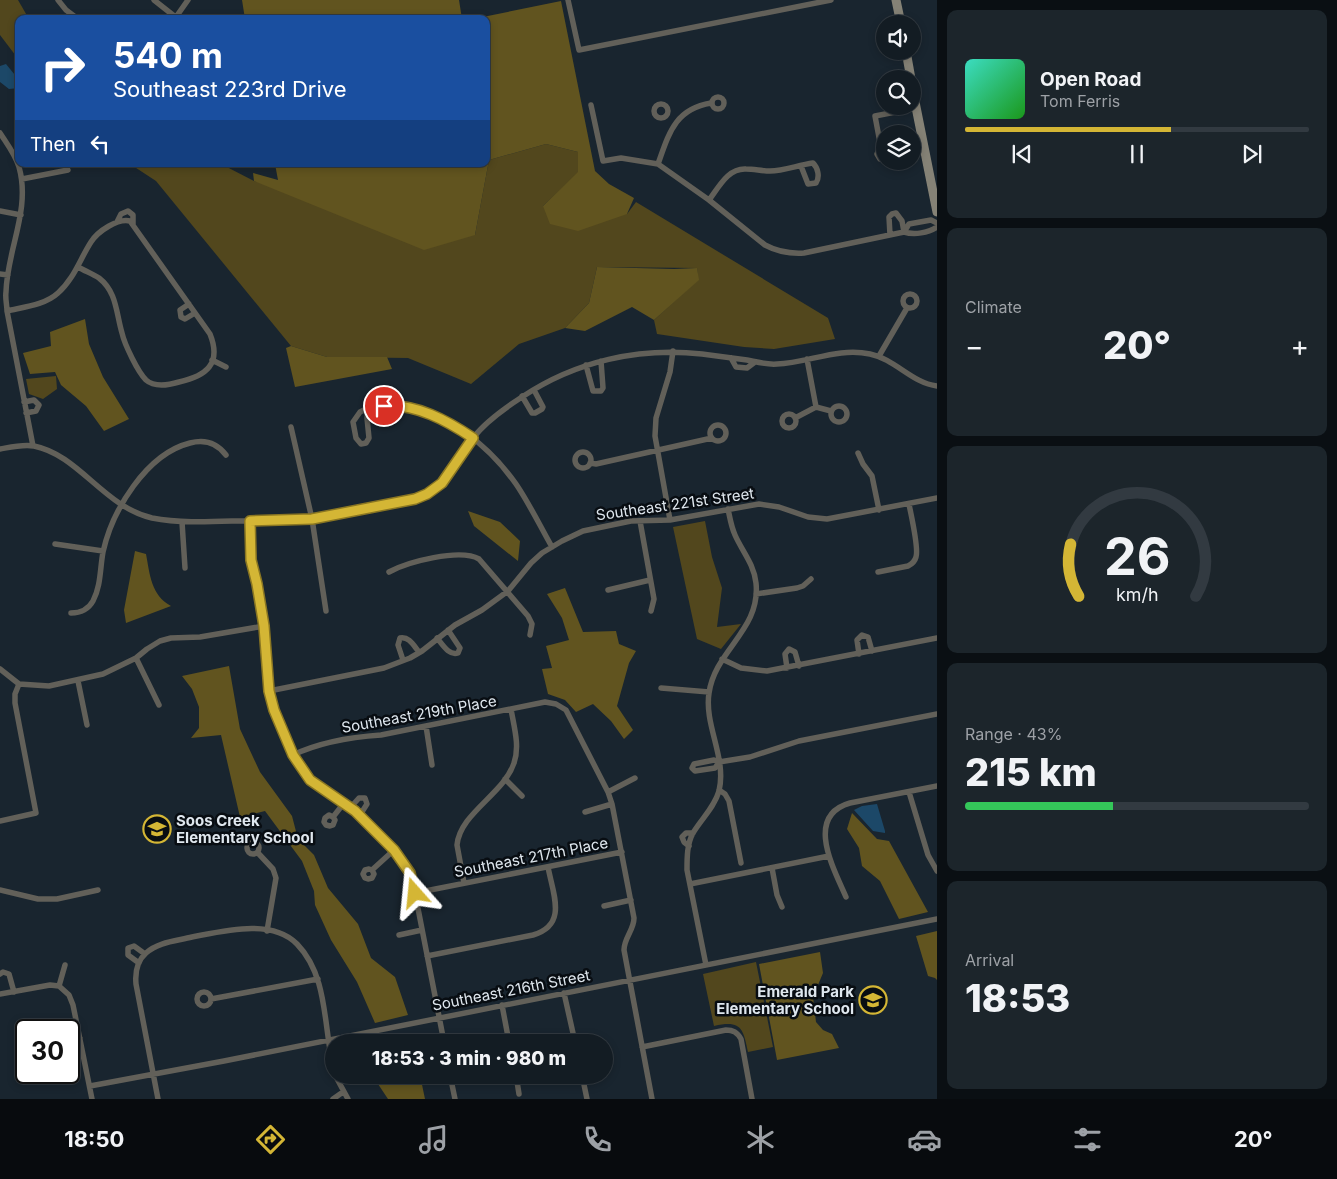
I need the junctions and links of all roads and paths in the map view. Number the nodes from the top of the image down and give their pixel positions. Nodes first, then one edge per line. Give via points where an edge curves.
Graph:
1 (154, 0) edge
2 (188, 0) edge
3 (568, 0) edge
4 (831, 0) edge
5 (896, 0) edge
6 (59, 2) edge
7 (74, 15) edge
8 (173, 15) edge
9 (179, 15) edge
10 (899, 15) edge
11 (711, 103) dead end
12 (591, 105) dead end
13 (880, 115) edge
14 (917, 115) edge
15 (667, 116) dead end
16 (675, 122) junction
17 (877, 125) edge
18 (0, 133) edge
19 (15, 158) edge
20 (658, 164) junction
21 (801, 166) dead end
22 (19, 167) edge
23 (68, 170) dead end
24 (22, 179) junction
25 (709, 200) junction
26 (0, 211) edge
27 (937, 212) edge
28 (21, 215) junction
29 (117, 222) junction
30 (133, 224) junction
31 (937, 225) edge
32 (904, 232) junction
33 (890, 235) junction
34 (78, 267) junction
35 (0, 274) edge
36 (8, 275) junction
37 (189, 304) junction
38 (907, 308) dead end
39 (7, 311) junction
40 (195, 313) junction
41 (673, 351) junction
42 (879, 356) junction
43 (807, 359) junction
44 (212, 360) junction
45 (601, 361) junction
46 (586, 365) junction
47 (226, 367) dead end
48 (937, 386) edge
49 (534, 390) junction
50 (522, 396) junction
51 (24, 402) junction
52 (816, 407) junction
53 (368, 408) junction
54 (831, 412) dead end
55 (26, 413) junction
56 (795, 418) dead end
57 (291, 427) dead end
58 (473, 438) junction
59 (712, 438) dead end
60 (33, 446) junction
61 (0, 449) edge
62 (658, 451) junction
63 (858, 453) dead end
64 (226, 455) dead end
65 (590, 463) dead end
66 (937, 498) edge
67 (909, 504) junction
68 (122, 505) junction
69 (728, 509) junction
70 (879, 510) junction
71 (312, 519) junction
72 (670, 520) junction
73 (250, 521) junction
74 (640, 521) junction
75 (182, 522) junction
76 (55, 544) dead end
77 (552, 546) junction
78 (103, 551) junction
79 (185, 568) dead end
80 (389, 572) dead end
81 (878, 572) dead end
82 (650, 580) junction
83 (810, 580) dead end
84 (608, 590) dead end
85 (508, 591) junction
86 (756, 594) junction
87 (326, 611) dead end
88 (651, 611) dead end
89 (71, 613) dead end
90 (264, 626) junction
91 (448, 630) junction
92 (530, 635) dead end
93 (437, 638) junction
94 (937, 638) edge
95 (872, 651) junction
96 (419, 652) junction
97 (859, 654) junction
98 (136, 658) junction
99 (722, 659) junction
100 (403, 660) junction
101 (799, 666) junction
102 (787, 668) junction
103 (0, 669) edge
104 (78, 681) junction
105 (19, 684) junction
106 (661, 688) dead end
107 (269, 691) junction
108 (709, 692) junction
109 (159, 705) dead end
110 (511, 709) junction
111 (937, 714) edge
112 (87, 725) dead end
113 (426, 726) junction
114 (293, 755) junction
115 (719, 762) junction
116 (432, 765) dead end
117 (635, 778) dead end
118 (505, 779) junction
119 (937, 786) edge
120 (719, 790) junction
121 (608, 792) junction
122 (909, 792) junction
123 (522, 796) dead end
124 (344, 803) junction
125 (612, 804) junction
126 (350, 808) junction
127 (585, 812) dead end
128 (360, 815) junction
129 (333, 817) dead end
130 (0, 821) edge
131 (394, 850) junction
132 (622, 852) junction
133 (258, 853) dead end
134 (829, 856) junction
135 (741, 862) dead end
136 (548, 868) junction
137 (772, 868) junction
138 (372, 870) dead end
139 (937, 871) edge
140 (464, 883) junction
141 (690, 884) junction
142 (0, 890) edge
143 (98, 890) dead end
144 (415, 893) junction
145 (846, 897) dead end
146 (631, 900) junction
147 (604, 906) dead end
148 (782, 907) dead end
149 (937, 918) edge
150 (422, 930) junction
151 (267, 931) junction
152 (399, 935) dead end
153 (427, 956) junction
154 (65, 965) dead end
155 (706, 965) junction
156 (0, 974) edge
157 (318, 979) junction
158 (630, 980) junction
159 (60, 986) junction
160 (0, 987) edge
161 (14, 992) junction
162 (564, 992) junction
163 (1, 994) edge
164 (211, 999) dead end
165 (502, 1005) junction
166 (439, 1017) junction
167 (76, 1019) edge
168 (327, 1034) edge
169 (356, 1034) edge
170 (442, 1034) edge
171 (507, 1034) edge
172 (573, 1034) edge
173 (80, 1038) edge
174 (325, 1040) edge
175 (642, 1047) junction
176 (153, 1074) junction
177 (339, 1084) edge
178 (452, 1084) edge
179 (517, 1084) edge
180 (584, 1084) edge
181 (90, 1086) junction
182 (343, 1092) junction
183 (519, 1094) dead end
184 (92, 1099) edge
185 (158, 1099) edge
186 (333, 1099) edge
187 (348, 1099) edge
188 (455, 1099) edge
189 (587, 1099) edge
190 (652, 1099) edge
191 (752, 1099) edge

1 - 8 street
2 - 9 street
3 - 4 street via 578,50
5 - 10 main road
6 - 7 street
11 - 16 street via 697,106
12 - 20 street via 602,161 621,158
13 - 17 street via 875,116
14 - 27 main road
15 - 16 street
16 - 20 street
18 - 19 street
20 - 25 street
21 - 25 street via 779,170 742,169 727,176
22 - 24 street
23 - 24 street
24 - 28 street
25 - 33 street via 765,246 788,253 804,253
26 - 28 street
28 - 36 street
29 - 30 street via 126,220
29 - 30 street via 121,214 128,211 133,215
29 - 34 street via 92,240
30 - 37 street
31 - 32 street via 933,230
31 - 32 street via 931,220 909,224
32 - 33 street
32 - 33 street via 900,217 894,213 888,220
34 - 39 street via 57,294
34 - 44 street via 98,278 111,293 125,344 148,382 158,385 196,378 204,373
35 - 36 street
36 - 39 street
37 - 40 street
37 - 40 street via 180,310 181,317 185,319
38 - 42 street
39 - 51 street
40 - 44 street via 213,342
41 - 43 street via 776,364
41 - 45 street
41 - 62 street via 656,418
42 - 43 street via 846,352
42 - 48 street via 922,383
43 - 52 street
44 - 47 street
45 - 46 street
45 - 46 street via 604,388 601,391 592,391
46 - 49 street
49 - 50 street
49 - 50 street via 543,406 535,413
50 - 58 street
51 - 55 street
51 - 55 street via 34,400 39,405 36,411
52 - 54 street
52 - 56 street
53 - 53 street via 369,438 361,444 356,438 353,422 360,412
53 - 58 street via 404,406 444,420
55 - 60 street
57 - 71 street
58 - 71 street via 442,483 427,494
58 - 77 street via 513,480
59 - 62 street
60 - 61 street
60 - 68 street via 63,459
62 - 65 street
62 - 72 street
63 - 70 street via 872,476
64 - 68 street via 213,443 181,446 146,472
66 - 67 street, Southeast 221st Street
67 - 70 street, Southeast 221st Street
67 - 81 street via 917,548 915,560 908,566
68 - 75 street via 153,518
68 - 78 street
69 - 70 street, Southeast 221st Street via 769,505 808,517 828,519
69 - 72 street, Southeast 221st Street
69 - 86 street via 735,535 755,575
71 - 73 street
71 - 87 street
72 - 74 street, Southeast 221st Street
73 - 75 street
73 - 90 street via 251,560
74 - 77 street, Southeast 221st Street via 583,531
74 - 82 street
75 - 79 street
76 - 78 street
77 - 85 street, Southeast 221st Street via 531,563
78 - 89 street via 92,602 79,613
80 - 85 street via 413,563 468,555 478,559
82 - 84 street
82 - 88 street via 654,599
83 - 86 street via 797,588
85 - 91 street, Southeast 221st Street
85 - 92 street via 530,620
86 - 99 street via 750,619
90 - 98 street via 200,637 171,638 153,645
90 - 107 street
91 - 93 street, Southeast 221st Street
91 - 93 street via 460,648 458,653 450,653
93 - 96 street, Southeast 221st Street
94 - 95 street
95 - 97 street
95 - 97 street via 868,637 862,635 857,640
96 - 100 street, Southeast 221st Street
96 - 100 street via 408,639 400,638 398,645
97 - 101 street
98 - 104 street via 103,674
98 - 109 street
99 - 102 street via 741,668 758,671
99 - 108 street
100 - 107 street, Southeast 221st Street via 384,668
101 - 102 street
101 - 102 street via 795,652 790,650 785,654
103 - 105 street
104 - 105 street via 49,686
104 - 112 street
105 - 130 street via 15,703 36,813
106 - 108 street
107 - 114 street
108 - 115 street via 709,713
110 - 113 street, Southeast 219th Place
110 - 118 street via 517,747 514,763
110 - 121 street, Southeast 219th Place via 545,702 562,706
111 - 115 street via 799,741 750,757
113 - 114 street, Southeast 219th Place via 316,746
113 - 116 street
114 - 124 street via 310,780
115 - 120 street
117 - 121 street
118 - 123 street
118 - 140 street via 460,833 457,845
119 - 122 street
120 - 135 street via 729,802
120 - 141 street via 711,809 693,833 687,870
121 - 125 street
122 - 134 street via 837,809 825,827
122 - 139 street via 928,855
124 - 126 street
124 - 129 street
125 - 127 street
125 - 132 street
126 - 128 street
126 - 128 street via 359,798 365,798 367,804
128 - 131 street
131 - 138 street
131 - 144 street via 410,873
132 - 136 street, Southeast 217th Place
132 - 146 street
133 - 151 street via 273,869 276,878
134 - 137 street
134 - 145 street
136 - 140 street, Southeast 217th Place
136 - 153 street via 556,907 555,918 541,933
137 - 141 street
137 - 148 street
140 - 144 street, Southeast 217th Place
141 - 155 street
142 - 143 street via 38,899 57,899
144 - 150 street
146 - 147 street
146 - 158 street via 634,923 624,950
149 - 155 street, Southeast 216th Street
150 - 152 street
150 - 153 street
151 - 157 street via 291,938 307,956
151 - 176 street via 247,929 163,943 142,958 135,976
153 - 166 street
154 - 159 street
155 - 158 street, Southeast 216th Street
156 - 161 street via 9,974
157 - 164 street
157 - 168 street
158 - 162 street, Southeast 216th Street
158 - 175 street
159 - 161 street
159 - 167 street via 69,995
160 - 163 street
161 - 163 street
162 - 165 street, Southeast 216th Street
162 - 172 street
165 - 166 street, Southeast 216th Street
165 - 171 street
166 - 169 street, Southeast 216th Street
166 - 170 street
173 - 181 street
174 - 176 street, Southeast 216th Street
175 - 190 street
175 - 191 street via 733,1031 742,1042
176 - 181 street, Southeast 216th Street
176 - 185 street
177 - 182 street
178 - 188 street
179 - 183 street
180 - 189 street
181 - 184 street
182 - 186 street
182 - 187 street

